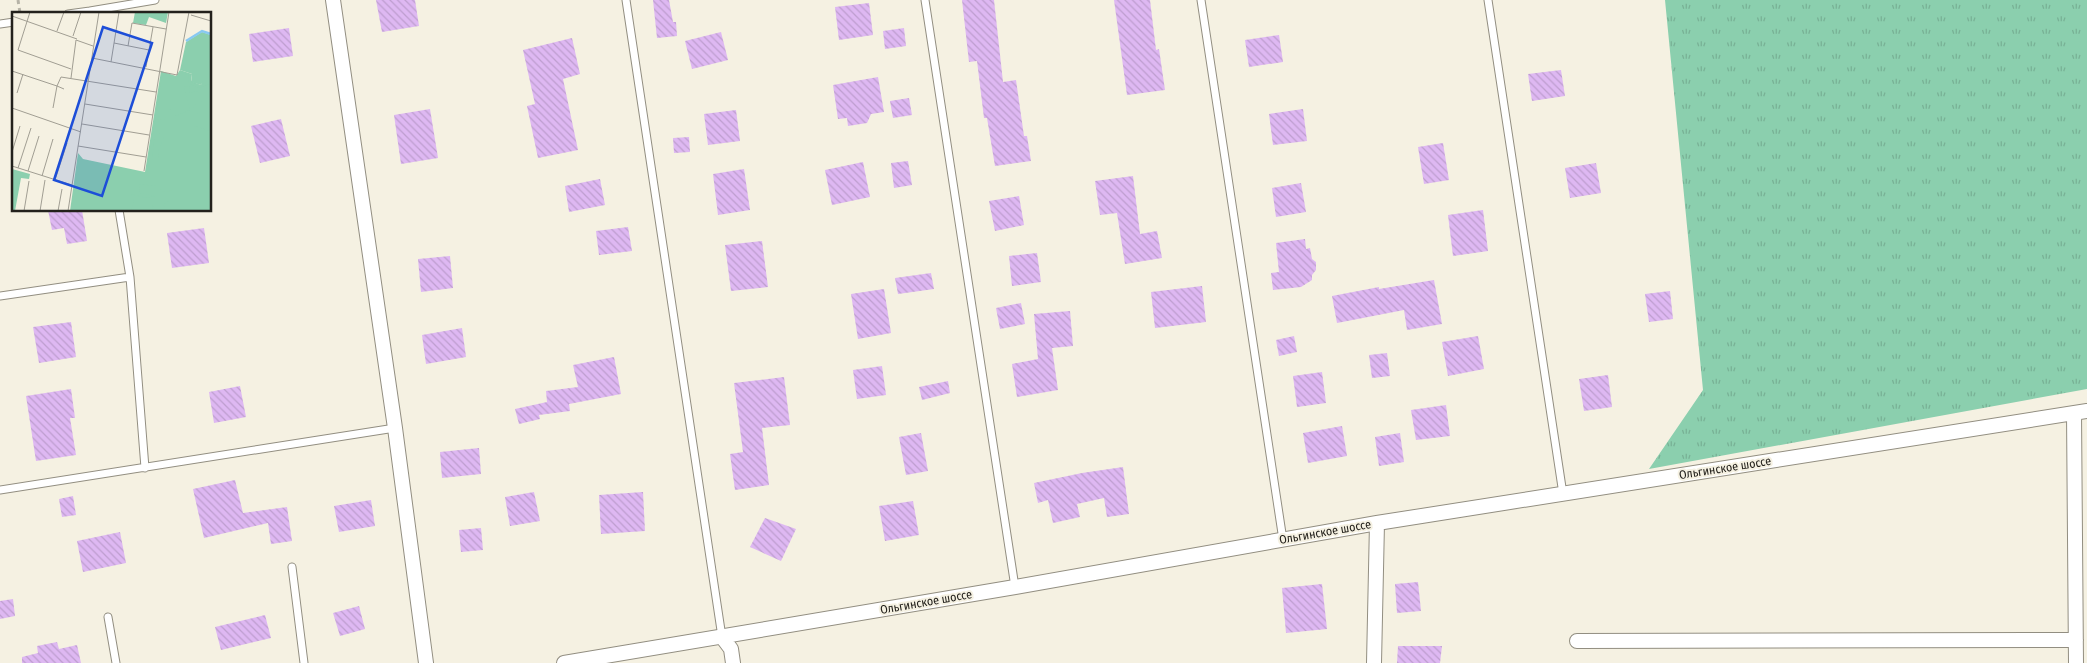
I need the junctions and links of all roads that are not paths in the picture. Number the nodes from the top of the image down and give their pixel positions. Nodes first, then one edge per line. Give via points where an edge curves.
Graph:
1 (156, 0) edge
2 (333, 0) edge
3 (626, 0) edge
4 (925, 0) edge
5 (1201, 0) edge
6 (1488, 0) edge
7 (90, 12) edge
8 (119, 211) edge
9 (130, 277) junction
10 (0, 296) edge
11 (2080, 412) edge
12 (395, 428) junction
13 (145, 468) junction
14 (0, 490) edge
15 (1563, 494) junction
16 (1377, 523) junction
17 (1283, 540) junction
18 (292, 567) dead end
19 (1015, 587) junction
20 (108, 617) dead end
21 (722, 637) junction
22 (2076, 640) junction
23 (1577, 641) dead end
24 (116, 663) edge
25 (304, 663) edge
26 (426, 663) edge
27 (564, 663) edge
28 (733, 663) edge
29 (1374, 663) edge
30 (2076, 663) edge

1 - 7 lane
2 - 12 street
3 - 21 lane
4 - 19 lane
5 - 17 lane
6 - 15 lane
8 - 9 lane
9 - 10 lane
9 - 13 lane
11 - 15 street, Ольгинское шоссе
11 - 22 street
12 - 13 lane
12 - 26 street
13 - 14 lane
15 - 16 street, Ольгинское шоссе
16 - 17 street, Ольгинское шоссе
16 - 29 street
17 - 19 street, Ольгинское шоссе
18 - 25 lane
19 - 21 street, Ольгинское шоссе
20 - 24 lane
21 - 27 street, Ольгинское шоссе
21 - 28 street via 731,649
22 - 23 street
22 - 30 street

